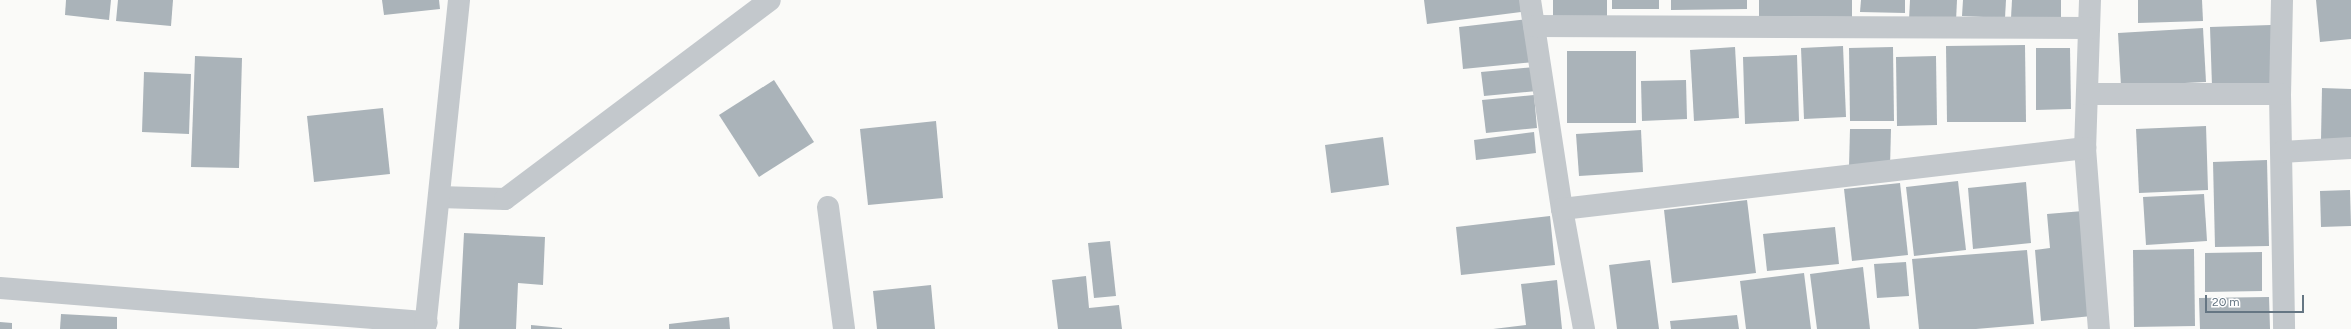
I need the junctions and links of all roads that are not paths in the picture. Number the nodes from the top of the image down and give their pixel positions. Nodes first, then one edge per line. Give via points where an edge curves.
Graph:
1 (459, 0) edge
2 (770, 0) edge
3 (1530, 0) edge
4 (2090, 0) edge
5 (2282, 0) edge
6 (1534, 26) junction
7 (2089, 28) junction
8 (2087, 94) junction
9 (2280, 94) junction
10 (2085, 148) junction
11 (2351, 148) edge
12 (2282, 152) junction
13 (440, 197) junction
14 (828, 207) dead end
15 (1562, 209) junction
16 (0, 288) edge
17 (426, 325) edge
18 (844, 329) edge
19 (1584, 329) edge
20 (2099, 329) edge
21 (2284, 329) edge

1 - 13 street
2 - 13 street via 505,199
3 - 6 street
4 - 7 street
5 - 9 street
6 - 7 street
6 - 15 street
7 - 8 street
8 - 9 street
8 - 10 street
9 - 12 street
10 - 15 street
10 - 20 street
11 - 12 street
12 - 21 street
13 - 17 street
14 - 18 street
15 - 19 street
16 - 17 street

